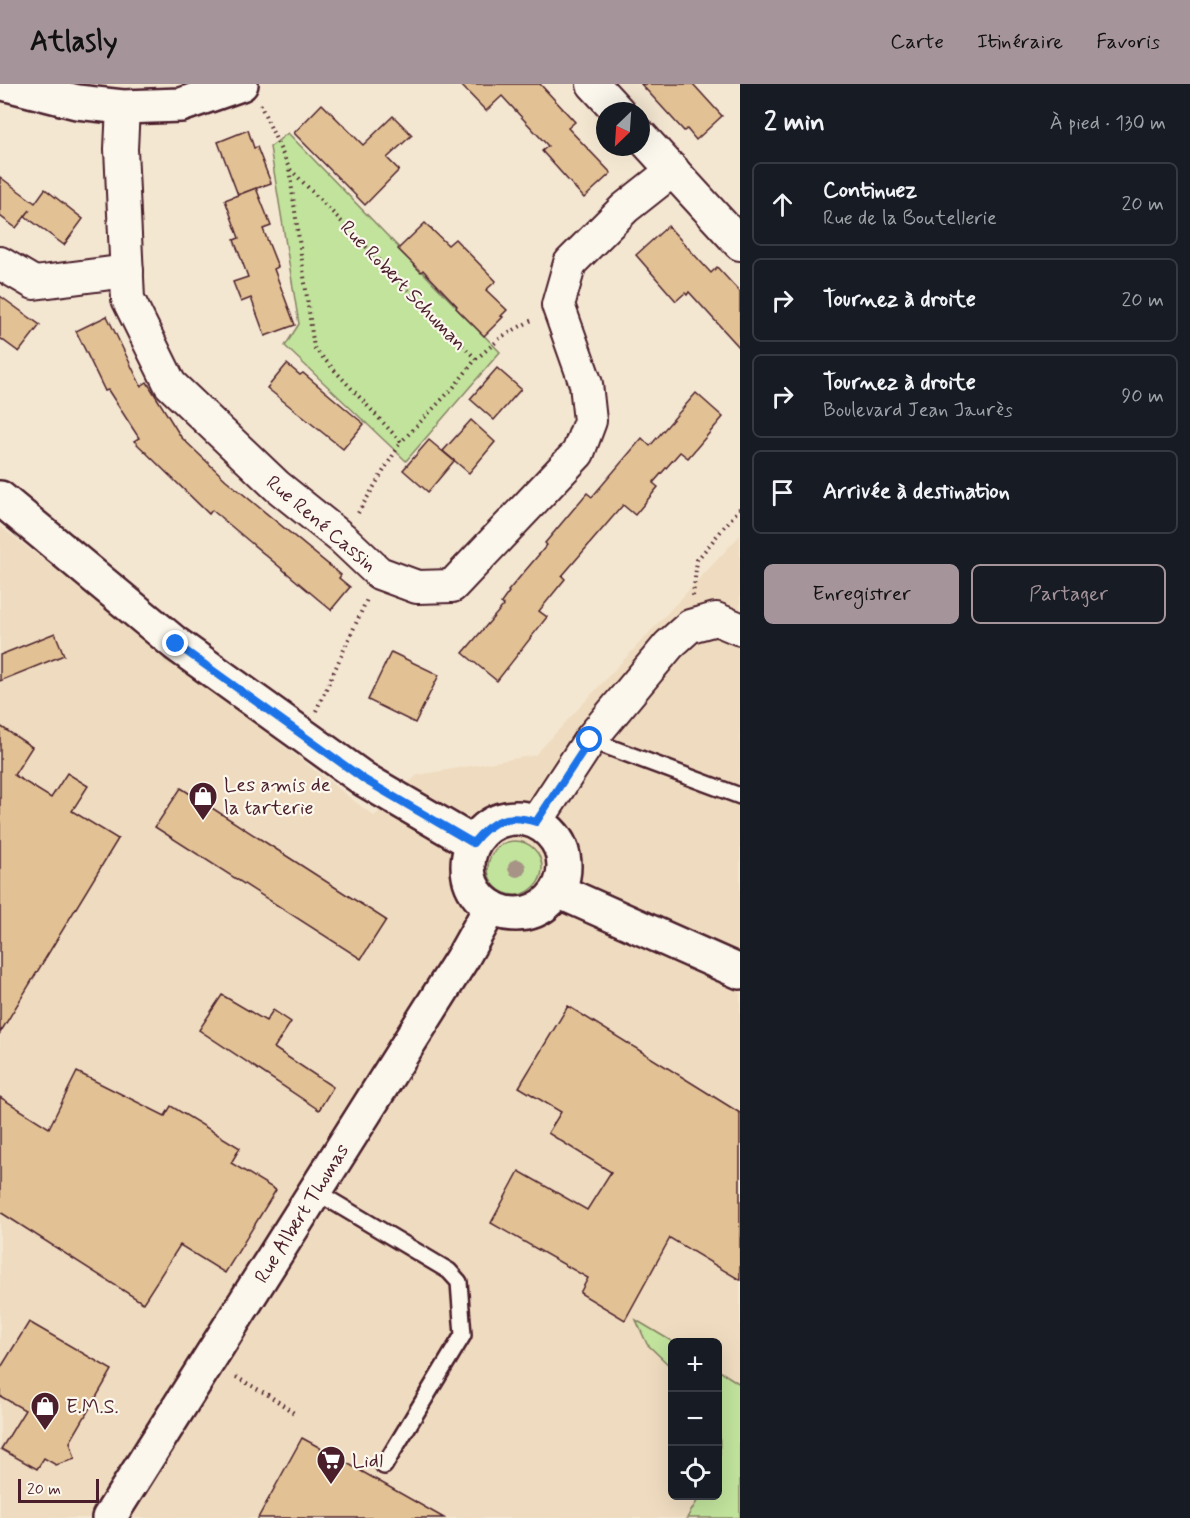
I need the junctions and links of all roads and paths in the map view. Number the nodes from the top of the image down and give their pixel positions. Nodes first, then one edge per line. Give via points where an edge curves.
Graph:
1 (8, 84) edge
2 (593, 84) edge
3 (248, 89) edge
4 (610, 102) edge
5 (123, 107) junction
6 (650, 145) edge
7 (289, 168) junction
8 (673, 170) junction
9 (740, 244) edge
10 (0, 262) edge
11 (127, 271) junction
12 (558, 305) junction
13 (476, 359) junction
14 (401, 442) junction
15 (0, 498) edge
16 (740, 508) edge
17 (343, 539) junction
18 (379, 573) junction
19 (690, 626) junction
20 (740, 629) edge
21 (314, 717) dead end
22 (590, 740) junction
23 (740, 796) edge
24 (536, 822) junction
25 (473, 843) junction
26 (558, 891) junction
27 (491, 907) junction
28 (740, 972) edge
29 (315, 1191) junction
30 (236, 1377) dead end
31 (294, 1413) dead end
32 (384, 1466) dead end
33 (109, 1518) edge

1 - 5 main road via 77,102
2 - 4 street
3 - 5 main road via 181,105
3 - 7 path, Rue Robert Schuman
5 - 11 street, Rue René Cassin via 121,149
6 - 8 street
7 - 13 path, Rue Robert Schuman
7 - 14 path, Rue Robert Schuman via 314,348
8 - 9 street
8 - 12 street via 625,208 570,263
10 - 11 street via 34,283
11 - 17 street, Rue René Cassin via 128,299 170,384 277,486
12 - 13 path via 503,336
12 - 18 street, Rue René Cassin via 586,384 590,421 578,453 452,586 417,586
13 - 14 path, Rue Robert Schuman
14 - 17 path
15 - 25 main road via 189,654 365,780
16 - 19 path via 697,560
17 - 18 street, Rue René Cassin
18 - 21 path
19 - 20 street via 716,619
19 - 22 street via 669,645
22 - 23 lane
22 - 24 street
24 - 25 main road via 507,818 488,827
24 - 26 main road via 560,844 564,876
25 - 27 main road via 468,872 476,892
26 - 27 main road via 535,910 513,913
26 - 28 main road
27 - 29 main road, Rue Albert Thomas
29 - 32 lane via 449,1271 459,1282 463,1335
29 - 33 main road, Rue Albert Thomas
30 - 31 path

